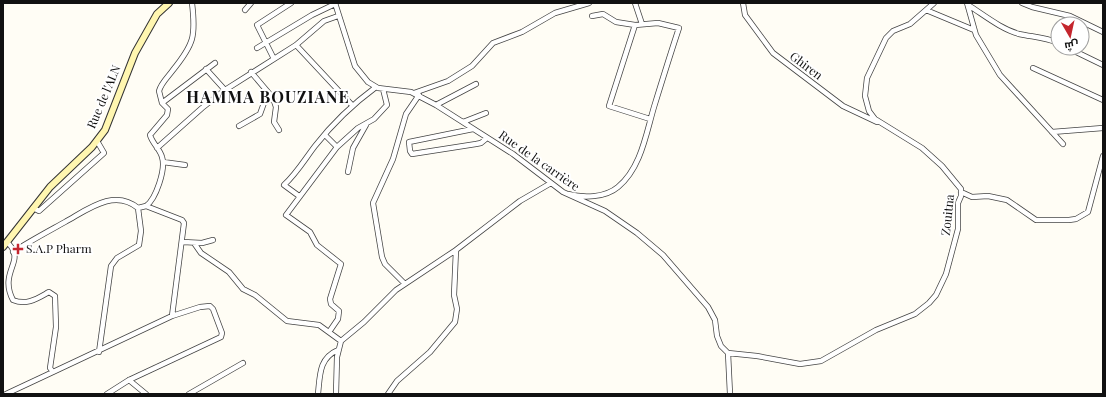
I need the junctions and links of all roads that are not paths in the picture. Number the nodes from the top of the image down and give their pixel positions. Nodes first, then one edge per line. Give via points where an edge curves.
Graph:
1 (169, 3) edge
2 (192, 3) edge
3 (252, 3) edge
4 (291, 3) edge
5 (335, 3) edge
6 (589, 3) edge
7 (636, 3) edge
8 (743, 3) edge
9 (934, 3) edge
10 (1022, 3) edge
11 (967, 4) edge
12 (245, 10) dead end
13 (926, 10) junction
14 (338, 16) junction
15 (592, 16) dead end
16 (642, 24) junction
17 (635, 25) junction
18 (974, 30) junction
19 (1103, 32) edge
20 (1050, 39) edge
21 (265, 43) junction
22 (296, 45) junction
23 (257, 48) dead end
24 (1084, 56) edge
25 (274, 59) junction
26 (214, 63) dead end
27 (1103, 65) edge
28 (1033, 68) dead end
29 (206, 70) junction
30 (251, 72) junction
31 (476, 84) dead end
32 (376, 87) junction
33 (383, 89) junction
34 (226, 90) junction
35 (417, 94) junction
36 (273, 98) junction
37 (1103, 100) edge
38 (162, 103) junction
39 (352, 105) junction
40 (436, 105) junction
41 (486, 113) dead end
42 (650, 119) junction
43 (463, 122) junction
44 (880, 123) junction
45 (366, 125) junction
46 (239, 126) dead end
47 (1103, 128) edge
48 (473, 129) junction
49 (279, 130) dead end
50 (1052, 132) junction
51 (325, 136) junction
52 (487, 138) junction
53 (97, 141) junction
54 (1063, 144) dead end
55 (337, 147) junction
56 (158, 148) junction
57 (1103, 156) edge
58 (163, 162) junction
59 (185, 165) dead end
60 (348, 172) dead end
61 (551, 183) junction
62 (562, 192) junction
63 (961, 192) junction
64 (299, 196) junction
65 (146, 206) junction
66 (33, 208) junction
67 (138, 208) junction
68 (212, 240) dead end
69 (183, 242) junction
70 (194, 243) junction
71 (5, 245) edge
72 (456, 250) junction
73 (13, 252) junction
74 (405, 284) junction
75 (172, 316) junction
76 (329, 332) junction
77 (342, 341) junction
78 (338, 350) junction
79 (99, 352) junction
80 (728, 353) junction
81 (243, 363) dead end
82 (53, 372) junction
83 (128, 380) junction
84 (6, 394) edge
85 (107, 394) edge
86 (146, 394) edge
87 (189, 394) edge
88 (318, 394) edge
89 (336, 394) edge
90 (388, 394) edge
91 (730, 394) edge

1 - 53 main road, Rue de l'ALN via 157,14 135,52 105,130
2 - 38 street via 194,36 185,55 160,88
3 - 12 street
4 - 21 street via 257,25
5 - 14 street, Rue de la carrière
5 - 21 street
6 - 35 street via 548,16 522,32 493,43 472,66 448,81
7 - 16 street
8 - 44 street, Ghiren via 747,19 778,57 843,106
9 - 13 street, Zouitna
10 - 19 street via 1070,16
11 - 18 street
11 - 20 street via 1019,34
13 - 18 street
13 - 44 street, Zouitna via 907,26 890,33 868,78 865,90 866,103 869,111
14 - 22 street via 324,21
14 - 32 street, Rue de la carrière via 355,66 368,82
15 - 17 street via 603,14 616,22
16 - 17 street
16 - 42 street via 658,23 679,28
17 - 42 street via 609,106
18 - 50 street via 1000,75
21 - 23 street
21 - 25 street
22 - 25 street
22 - 39 street
24 - 27 street
25 - 30 street
26 - 29 street
28 - 37 street
29 - 34 street
29 - 38 street
30 - 34 street
30 - 36 street
31 - 40 street
32 - 33 street, Rue de la carrière
32 - 39 street
33 - 35 street, Rue de la carrière
33 - 45 street via 386,107
34 - 56 street
35 - 40 street, Rue de la carrière
35 - 74 street via 406,114 393,159 373,202 382,257 385,264
36 - 46 street via 264,103 260,114
36 - 49 street via 276,107 274,122
38 - 56 street via 168,109 167,115 150,135
39 - 51 street
40 - 43 street, Rue de la carrière
41 - 43 street
42 - 62 street via 635,165 617,188 606,194 592,196
43 - 48 street, Rue de la carrière
44 - 63 street, Zouitna via 922,148 942,166
45 - 55 street via 358,128
45 - 60 street via 353,148
47 - 50 street
48 - 52 street, Rue de la carrière
48 - 52 street via 409,142 410,151 412,154 476,144
50 - 54 street
51 - 55 street
51 - 64 street via 284,185
52 - 61 street, Rue de la carrière
53 - 66 main road, Rue de l'ALN via 50,187
53 - 66 street via 104,153 39,211
55 - 64 street
56 - 58 street
57 - 63 street via 1088,212 1076,219 1036,220 1007,200 988,196 978,198
58 - 59 street
58 - 65 street via 154,198
61 - 62 street, Rue de la carrière
61 - 72 street via 520,200
62 - 80 street, Rue de la carrière via 605,211 663,255 712,314 721,346
63 - 80 street, Zouitna via 958,204 958,229 946,274 936,295 922,310 876,330 821,361 800,364
64 - 76 street via 286,215 305,228 317,245 341,264 330,299 340,315
65 - 67 street
65 - 69 street via 182,220
66 - 71 main road, Rue de l'ALN
67 - 73 street via 124,200 102,202 80,212
67 - 79 street via 141,231 139,245 117,258 111,266
68 - 70 street
69 - 70 street
69 - 75 street
70 - 76 street via 201,253 229,272 243,289 255,295 287,322 313,323
71 - 73 street
72 - 74 street
72 - 90 street via 455,322 430,352 397,381
73 - 82 street via 7,281 8,291 13,300 29,302 50,292 55,296 56,327 50,368
74 - 77 street via 387,297
75 - 79 street
75 - 83 street via 200,306 210,306 222,332 221,336
76 - 77 street
77 - 78 street
78 - 88 street via 326,356 323,362
78 - 89 street
79 - 82 street
80 - 91 street
81 - 87 street
82 - 84 street
83 - 85 street
83 - 86 street

